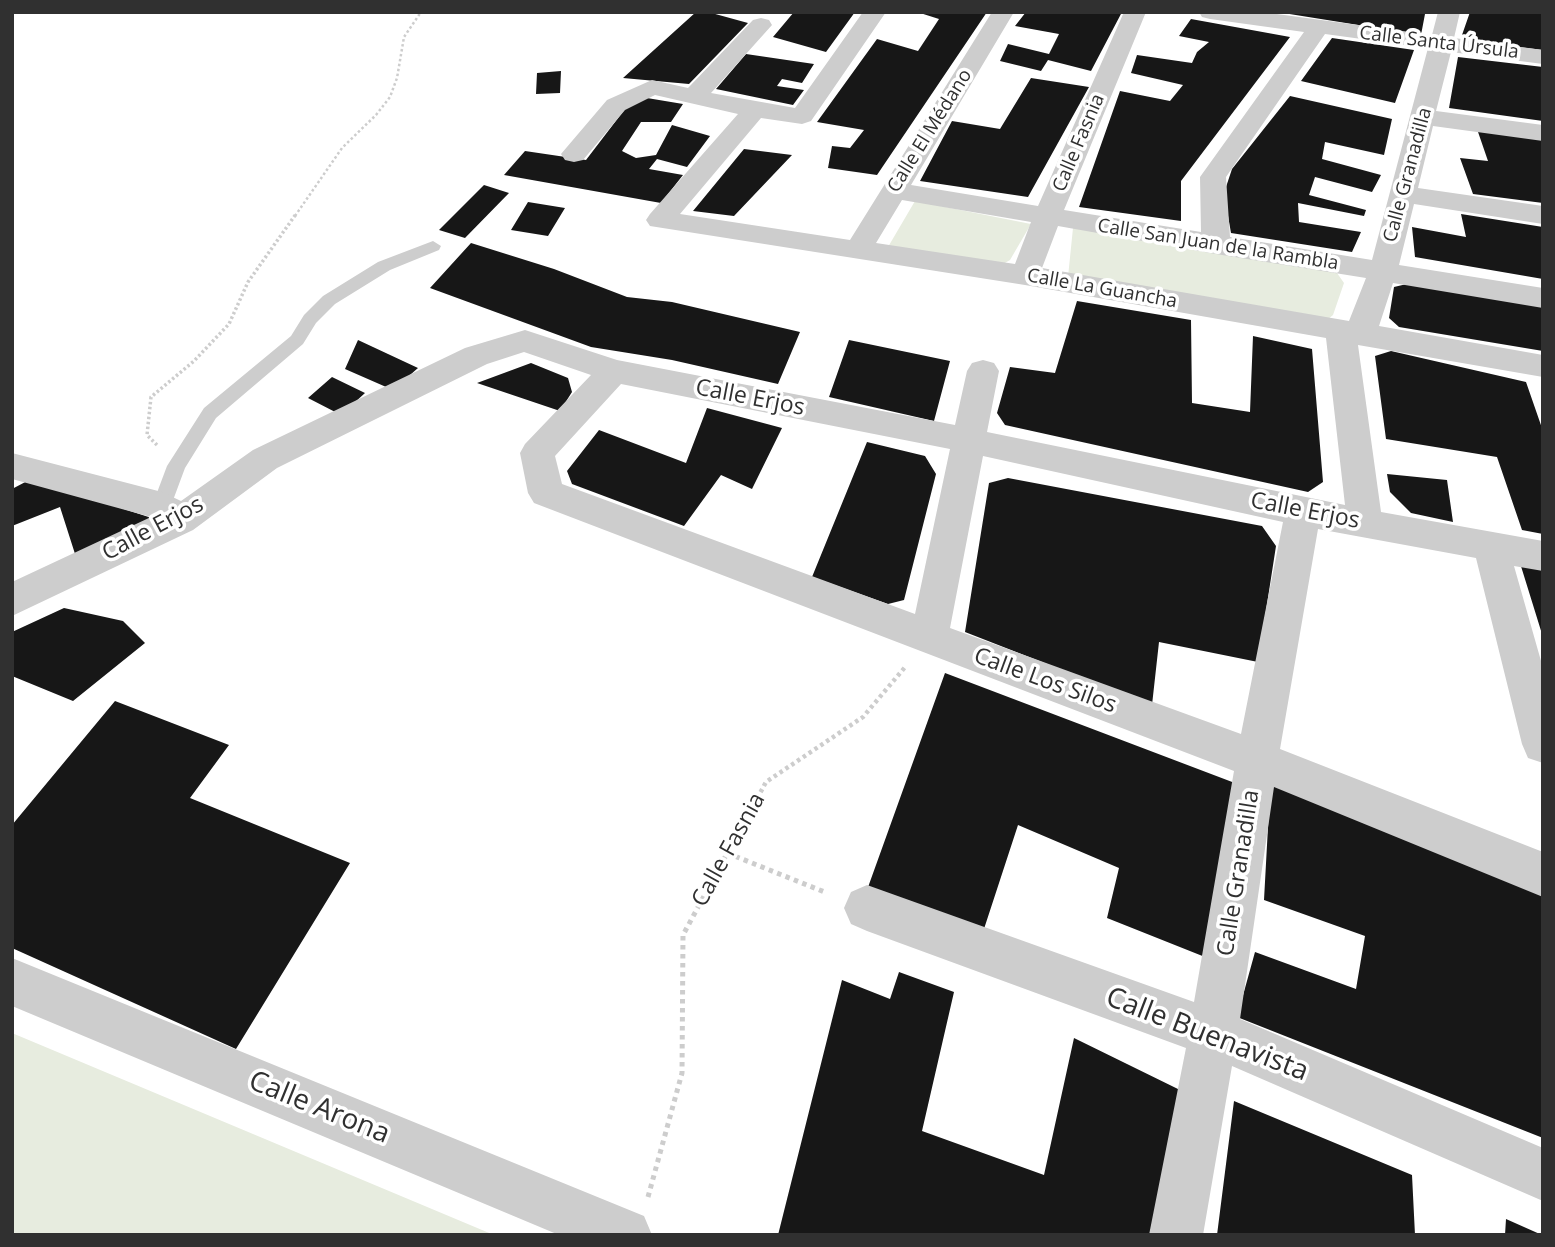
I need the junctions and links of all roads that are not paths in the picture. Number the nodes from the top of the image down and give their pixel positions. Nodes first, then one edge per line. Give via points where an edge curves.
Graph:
1 (875, 12) edge
2 (1003, 12) edge
3 (1135, 12) edge
4 (1210, 12) edge
5 (1449, 12) edge
6 (761, 25) dead end
7 (1319, 27) junction
8 (1440, 44) junction
9 (1543, 57) edge
10 (694, 96) junction
11 (755, 110) junction
12 (1424, 117) junction
13 (1543, 132) edge
14 (574, 153) dead end
15 (893, 190) junction
16 (1403, 194) junction
17 (1543, 215) edge
18 (1047, 217) junction
19 (1216, 245) junction
20 (433, 246) dead end
21 (858, 250) junction
22 (1383, 272) junction
23 (1025, 275) junction
24 (1543, 298) edge
25 (1351, 333) junction
26 (1543, 366) edge
27 (614, 371) junction
28 (983, 371) dead end
29 (967, 440) junction
30 (12, 466) edge
31 (1303, 512) junction
32 (171, 513) junction
33 (1364, 523) junction
34 (1491, 547) junction
35 (1543, 556) edge
36 (12, 600) edge
37 (929, 638) junction
38 (1542, 735) edge
39 (1257, 760) junction
40 (1543, 874) edge
41 (867, 908) road end
42 (12, 982) edge
43 (1213, 1033) junction
44 (1543, 1175) edge
45 (635, 1221) edge
46 (1176, 1235) edge

1 - 11 street via 802,116
2 - 15 street, Calle El Médano
3 - 18 street, Calle Fasnia
4 - 7 street, Calle Santa Úrsula
5 - 8 street, Calle Granadilla
6 - 10 street
7 - 8 street, Calle Santa Úrsula
7 - 19 street via 1213,177
8 - 9 street, Calle Santa Úrsula
8 - 12 street, Calle Granadilla
10 - 11 street
10 - 14 street via 652,87 616,105
11 - 21 street, Calle La Guancha via 660,220
12 - 13 street
12 - 16 street, Calle Granadilla
15 - 18 street, Calle San Juan de la Rambla
15 - 21 street, Calle El Médano
16 - 17 street
16 - 22 street, Calle Granadilla
18 - 19 street, Calle San Juan de la Rambla
18 - 23 street, Calle Fasnia
19 - 22 street, Calle San Juan de la Rambla
20 - 32 lane via 384,266 329,300 297,340 210,413 176,466
21 - 23 street, Calle La Guancha
22 - 24 street, Calle San Juan de la Rambla
22 - 25 street, Calle Granadilla
23 - 25 street, Calle La Guancha
25 - 26 street, Calle La Guancha
25 - 33 street, Calle Granadilla
27 - 29 street, Calle Erjos
27 - 32 street, Calle Erjos via 525,341 476,356 265,459
27 - 37 street, Calle Los Silos via 537,453 546,493
28 - 29 street
29 - 31 street, Calle Erjos
29 - 37 street
30 - 32 street
31 - 33 street, Calle Erjos
31 - 39 street, Calle Granadilla
32 - 36 street, Calle Erjos
33 - 34 street, Calle Erjos
34 - 35 street, Calle Erjos
34 - 38 street
37 - 39 street, Calle Los Silos
39 - 40 street, Calle Los Silos
39 - 43 street, Calle Granadilla
41 - 43 street, Calle Buenavista
42 - 45 street, Calle Arona
43 - 44 street, Calle Buenavista
43 - 46 street, Calle Granadilla

